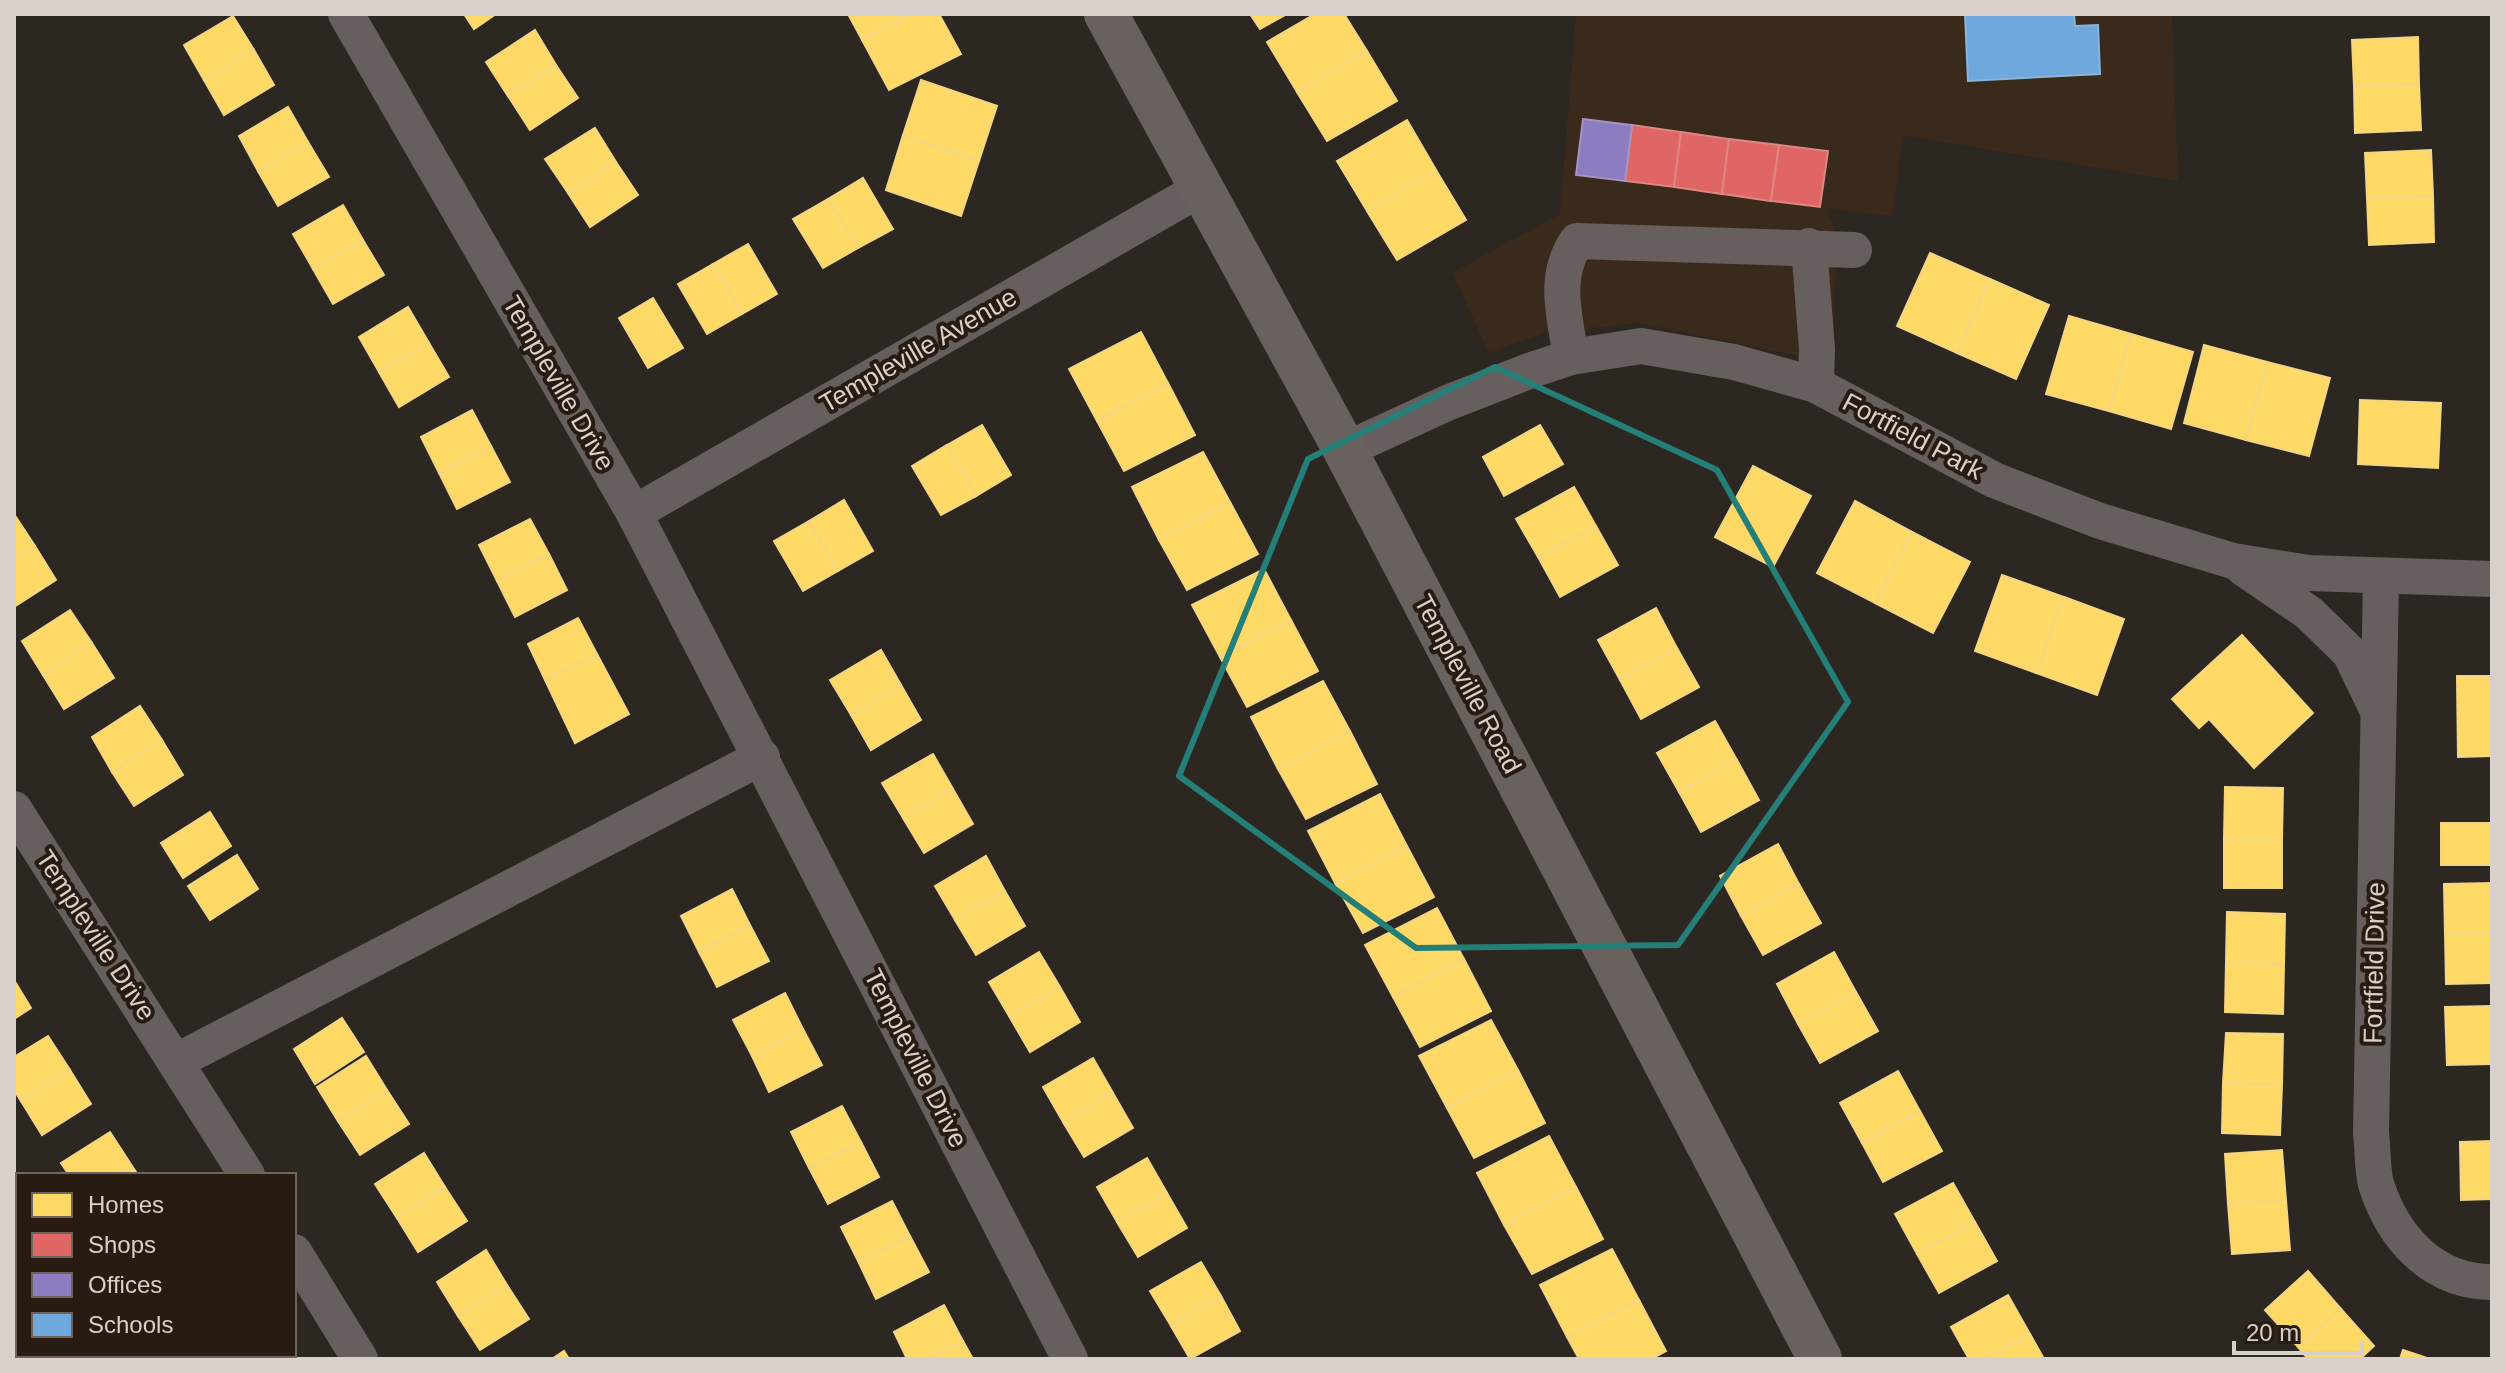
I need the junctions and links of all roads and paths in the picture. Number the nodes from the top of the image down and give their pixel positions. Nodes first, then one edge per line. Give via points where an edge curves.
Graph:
1 (346, 14) edge
2 (1106, 14) edge
3 (1202, 188) junction
4 (1809, 246) junction
5 (1854, 250) dead end
6 (1571, 357) junction
7 (1816, 385) junction
8 (1345, 450) junction
9 (634, 513) junction
10 (2233, 561) junction
11 (2381, 578) junction
12 (2492, 579) edge
13 (2378, 712) junction
14 (762, 757) junction
15 (14, 809) edge
16 (177, 1061) junction
17 (246, 1173) edge
18 (296, 1255) edge
19 (2492, 1282) edge
20 (360, 1359) edge
21 (1070, 1359) edge
22 (1820, 1359) edge

1 - 9 street, Templeville Drive
2 - 3 main road, Templeville Road
3 - 8 main road, Templeville Road
3 - 9 street, Templeville Avenue
4 - 5 street
4 - 6 street via 1577,241 1560,277
4 - 7 street
6 - 7 street, Fortfield Park via 1641,346 1734,362
6 - 8 street, Fortfield Park via 1447,403
7 - 10 street, Fortfield Park via 1994,480 2100,521
8 - 22 main road, Templeville Road
9 - 14 street, Templeville Drive
10 - 11 street, Fortfield Park
10 - 13 street via 2309,613 2350,653
11 - 12 street, Fortfield Park
11 - 13 street, Fortfield Drive
13 - 19 street, Fortfield Drive via 2371,1133 2376,1182 2395,1230 2421,1257 2466,1282
14 - 16 street
14 - 21 street, Templeville Drive
15 - 16 street, Templeville Drive
16 - 17 street, Templeville Drive
18 - 20 street

